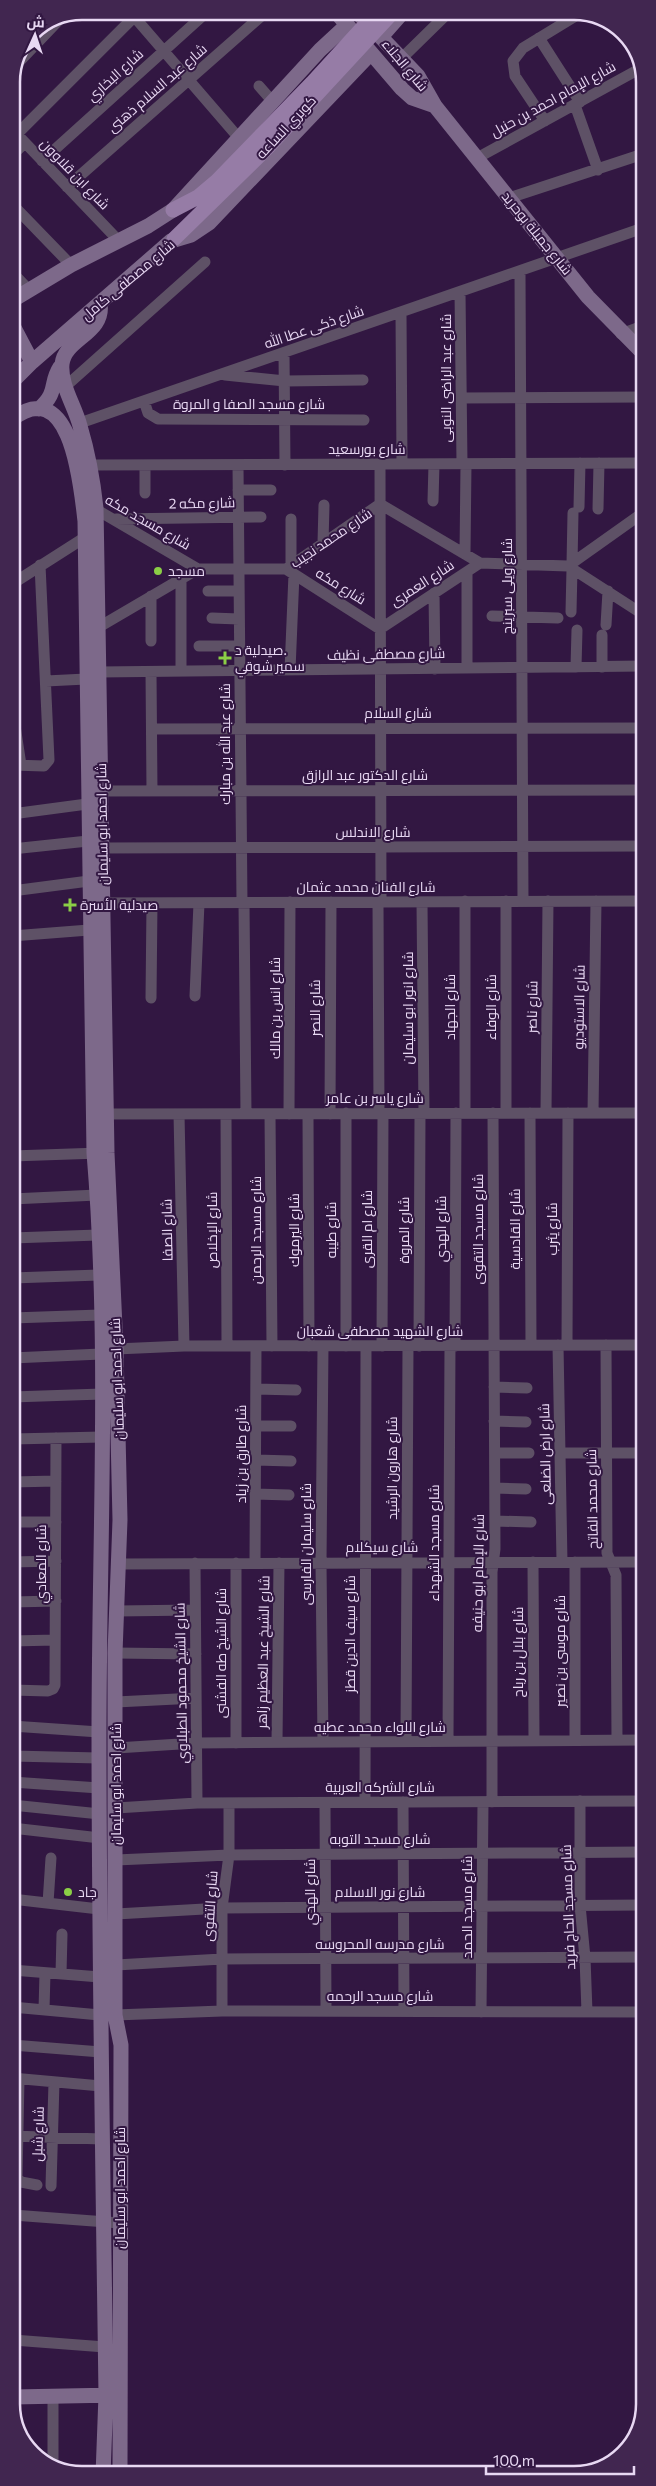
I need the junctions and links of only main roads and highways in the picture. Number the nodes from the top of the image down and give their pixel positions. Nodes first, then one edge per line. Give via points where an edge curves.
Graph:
1 (343, 20) edge
2 (365, 20) edge
3 (370, 20) edge
4 (386, 20) edge
5 (396, 20) edge
6 (347, 25) junction
7 (381, 37) junction
8 (371, 53) junction
9 (436, 106) junction
10 (173, 210) junction
11 (174, 238) junction
12 (20, 296) edge
13 (100, 304) junction
14 (20, 339) edge
15 (636, 347) edge
16 (32, 362) junction
17 (62, 365) junction
18 (20, 374) edge
19 (39, 409) junction
20 (20, 415) edge
21 (89, 507) junction
22 (93, 676) junction
23 (92, 796) junction
24 (96, 903) junction
25 (99, 1092) junction
26 (100, 1153) junction
27 (102, 1420) junction
28 (118, 1420) junction
29 (102, 1519) junction
30 (120, 1520) junction
31 (99, 1706) junction
32 (116, 1706) junction
33 (116, 1865) junction
34 (100, 1866) junction
35 (108, 2015) junction
36 (121, 2045) junction
37 (101, 2048) junction
38 (113, 2395) junction
39 (20, 2397) edge
40 (104, 2466) edge
41 (119, 2466) edge

1 - 6 main road, شارع الجلاء
2 - 7 main road, شارع الجلاء
3 - 10 main road, كوبري الساعه, bridge via 217,181 198,197
4 - 11 main road, كوبري الساعه, bridge via 268,147
5 - 7 main road
6 - 8 main road, شارع الجلاء
6 - 10 main road, شارع مصطفى كامل via 238,137
7 - 9 main road, شارع الجلاء via 418,76
8 - 9 main road, شارع الجلاء via 412,98
8 - 11 main road, شارع مصطفى كامل via 209,223 191,235
9 - 15 main road, شارع جميلة بوحريد via 557,258
10 - 12 main road, شارع مصطفى كامل
11 - 13 main road, شارع مصطفى كامل
13 - 16 main road, شارع مصطفى كامل
13 - 17 main road via 100,320 64,355
14 - 16 main road
16 - 18 main road
17 - 19 main road via 55,376 52,396
17 - 21 main road, شارع احمد ابو سليمان via 91,465
19 - 20 main road
19 - 21 main road, شارع احمد ابو سليمان via 57,416 69,437
21 - 22 main road, شارع احمد ابو سليمان via 84,538
21 - 22 main road, شارع احمد ابو سليمان via 99,627
22 - 23 main road, شارع احمد ابو سليمان
23 - 24 main road, شارع احمد ابو سليمان via 89,881
23 - 24 main road, شارع احمد ابو سليمان via 102,848
24 - 25 main road, شارع احمد ابو سليمان
24 - 25 main road, شارع احمد ابو سليمان via 89,930
25 - 26 main road, شارع احمد ابو سليمان
25 - 26 main road, شارع احمد ابو سليمان via 106,1114
26 - 27 main road, شارع احمد ابو سليمان via 97,1195
26 - 28 main road, شارع احمد ابو سليمان via 116,1349
27 - 28 main road
27 - 29 main road, شارع احمد ابو سليمان
28 - 30 main road, شارع احمد ابو سليمان
29 - 30 main road
29 - 31 main road, شارع احمد ابو سليمان
30 - 32 main road, شارع احمد ابو سليمان
31 - 32 main road
31 - 34 main road, شارع احمد ابو سليمان
32 - 33 main road, شارع احمد ابو سليمان
33 - 34 main road
33 - 35 main road, شارع احمد ابو سليمان via 116,1965
34 - 35 main road, شارع احمد ابو سليمان via 100,1977
35 - 36 main road, شارع احمد ابو سليمان
35 - 37 main road, شارع احمد ابو سليمان
36 - 37 main road
36 - 38 main road, شارع احمد ابو سليمان via 120,2224
37 - 38 main road, شارع احمد ابو سليمان via 105,2347
38 - 39 main road
38 - 40 main road, شارع احمد ابو سليمان
38 - 41 main road, شارع احمد ابو سليمان

